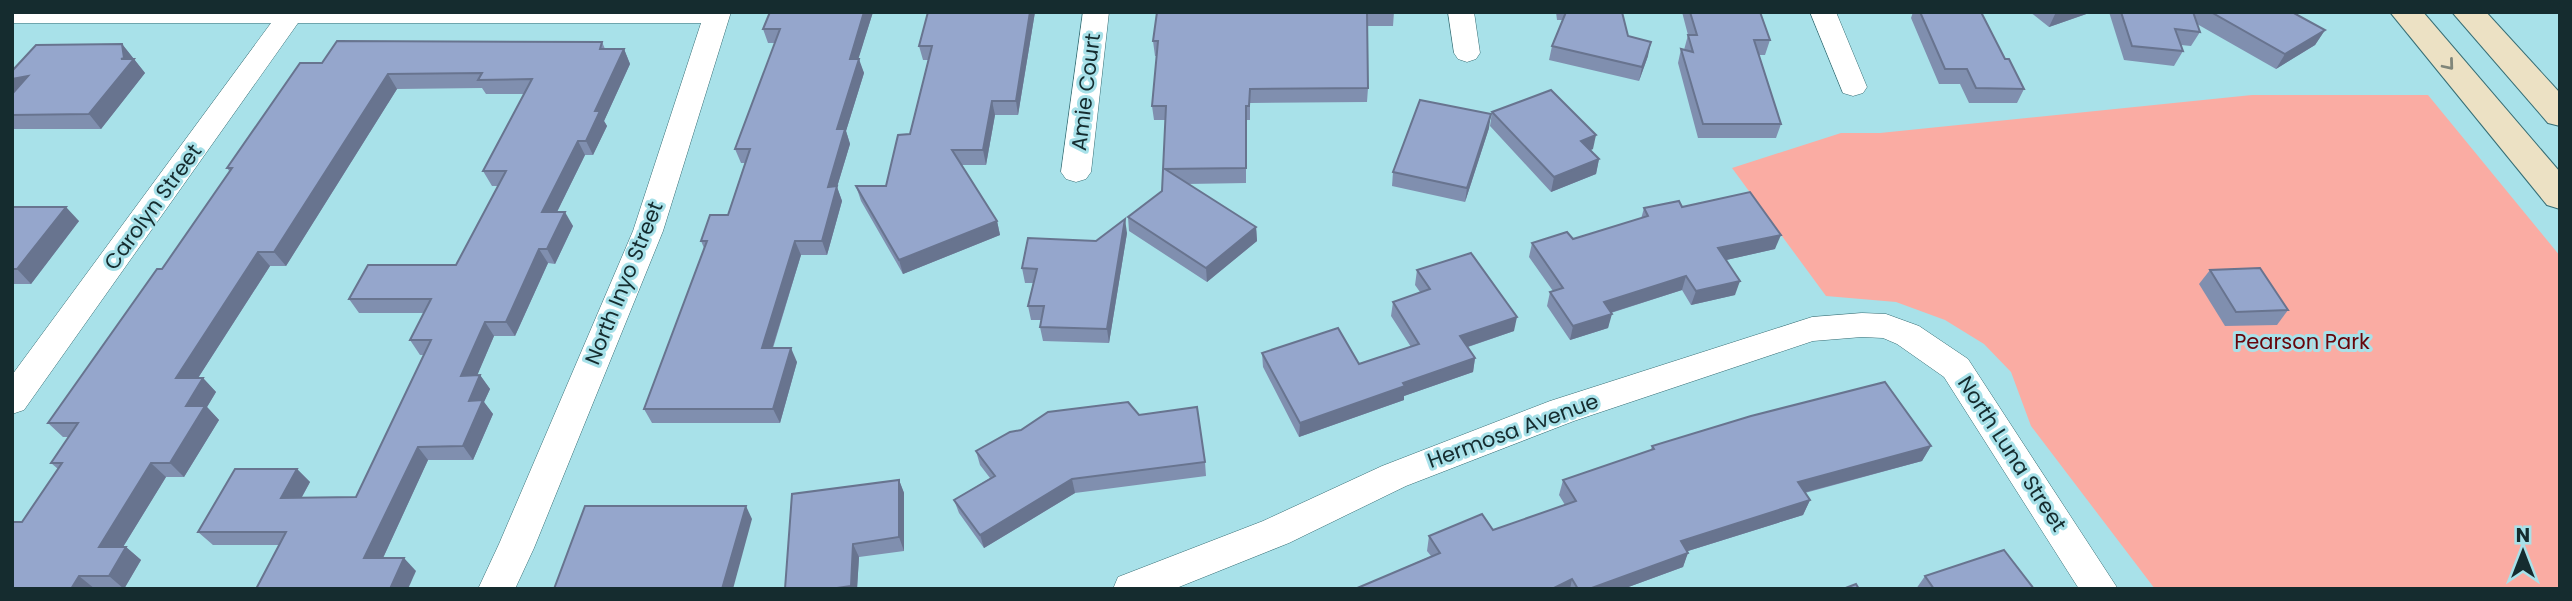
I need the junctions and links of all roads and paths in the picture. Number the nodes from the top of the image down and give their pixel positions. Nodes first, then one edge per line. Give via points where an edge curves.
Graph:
1 (1096, 12) edge
2 (1461, 12) edge
3 (1823, 12) edge
4 (2406, 12) edge
5 (2468, 12) edge
6 (717, 14) edge
7 (12, 15) edge
8 (291, 15) edge
9 (1467, 53) dead end
10 (1853, 87) dead end
11 (2560, 116) edge
12 (1076, 172) dead end
13 (2560, 197) edge
14 (1908, 335) joint
15 (27, 360) edge
16 (12, 401) edge
17 (496, 589) edge
18 (1131, 589) edge
19 (2100, 589) edge

1 - 12 street, Amie Court
2 - 9 street
3 - 10 street
4 -> 13 street
5 - 11 street
6 - 8 street
6 - 17 street, North Inyo Street via 648,231
7 - 8 street
8 - 15 street, Carolyn Street
14 - 18 street, Hermosa Avenue via 1862,325 1812,329 1562,411 1394,476 1276,533
14 - 19 street, North Luna Street via 1956,368
15 - 16 street, Carolyn Street

